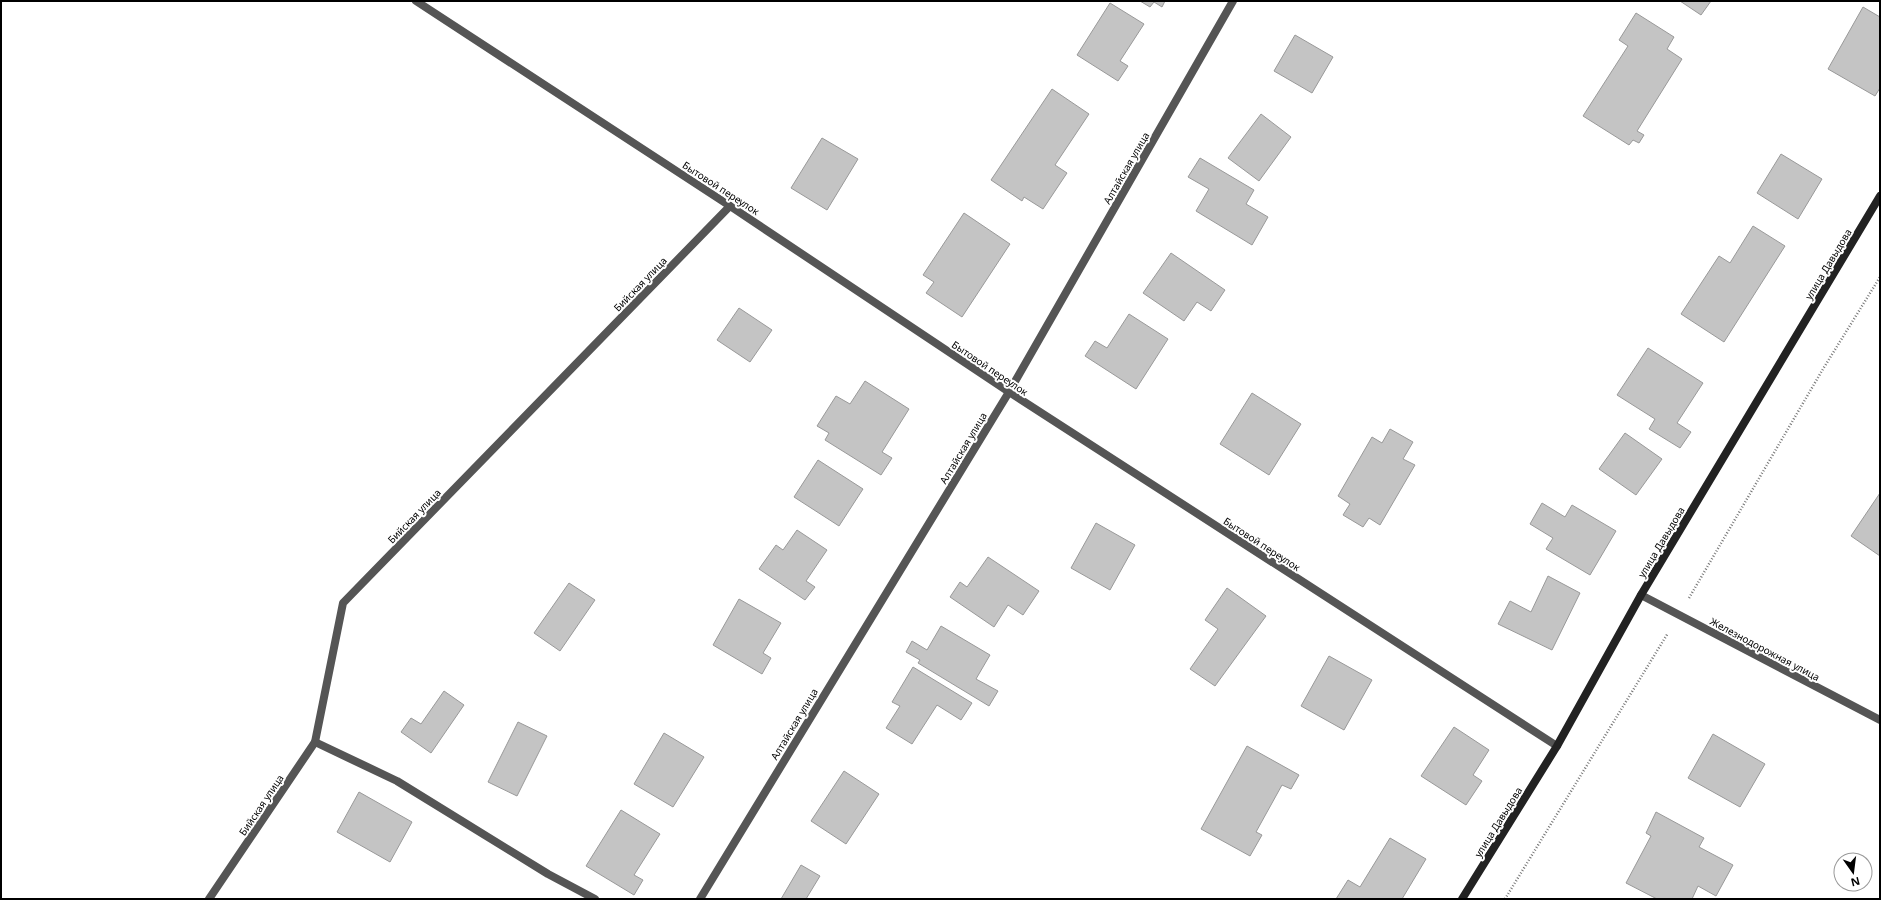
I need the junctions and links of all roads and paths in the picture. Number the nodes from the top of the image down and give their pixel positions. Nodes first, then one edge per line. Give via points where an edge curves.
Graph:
1 (416, 1) edge
2 (1233, 1) edge
3 (1880, 196) edge
4 (730, 206) junction
5 (1880, 277) edge
6 (1009, 392) junction
7 (1641, 595) junction
8 (1679, 615) junction
9 (1880, 720) edge
10 (315, 742) junction
11 (1557, 746) junction
12 (209, 899) edge
13 (595, 899) edge
14 (700, 899) edge
15 (1462, 899) edge
16 (1505, 899) edge

1 - 4 street, Бытовой переулок
2 - 6 street, Алтайская улица
3 - 7 main road, улица Давыдова
4 - 6 street, Бытовой переулок
4 - 10 street, Бийская улица via 342,603
5 - 8 path
6 - 11 street, Бытовой переулок
6 - 14 street, Алтайская улица
7 - 8 street, Железнодорожная улица
7 - 11 main road, улица Давыдова
8 - 9 street, Железнодорожная улица
8 - 16 path
10 - 12 street, Бийская улица
10 - 13 street via 397,781 548,874
11 - 15 main road, улица Давыдова

